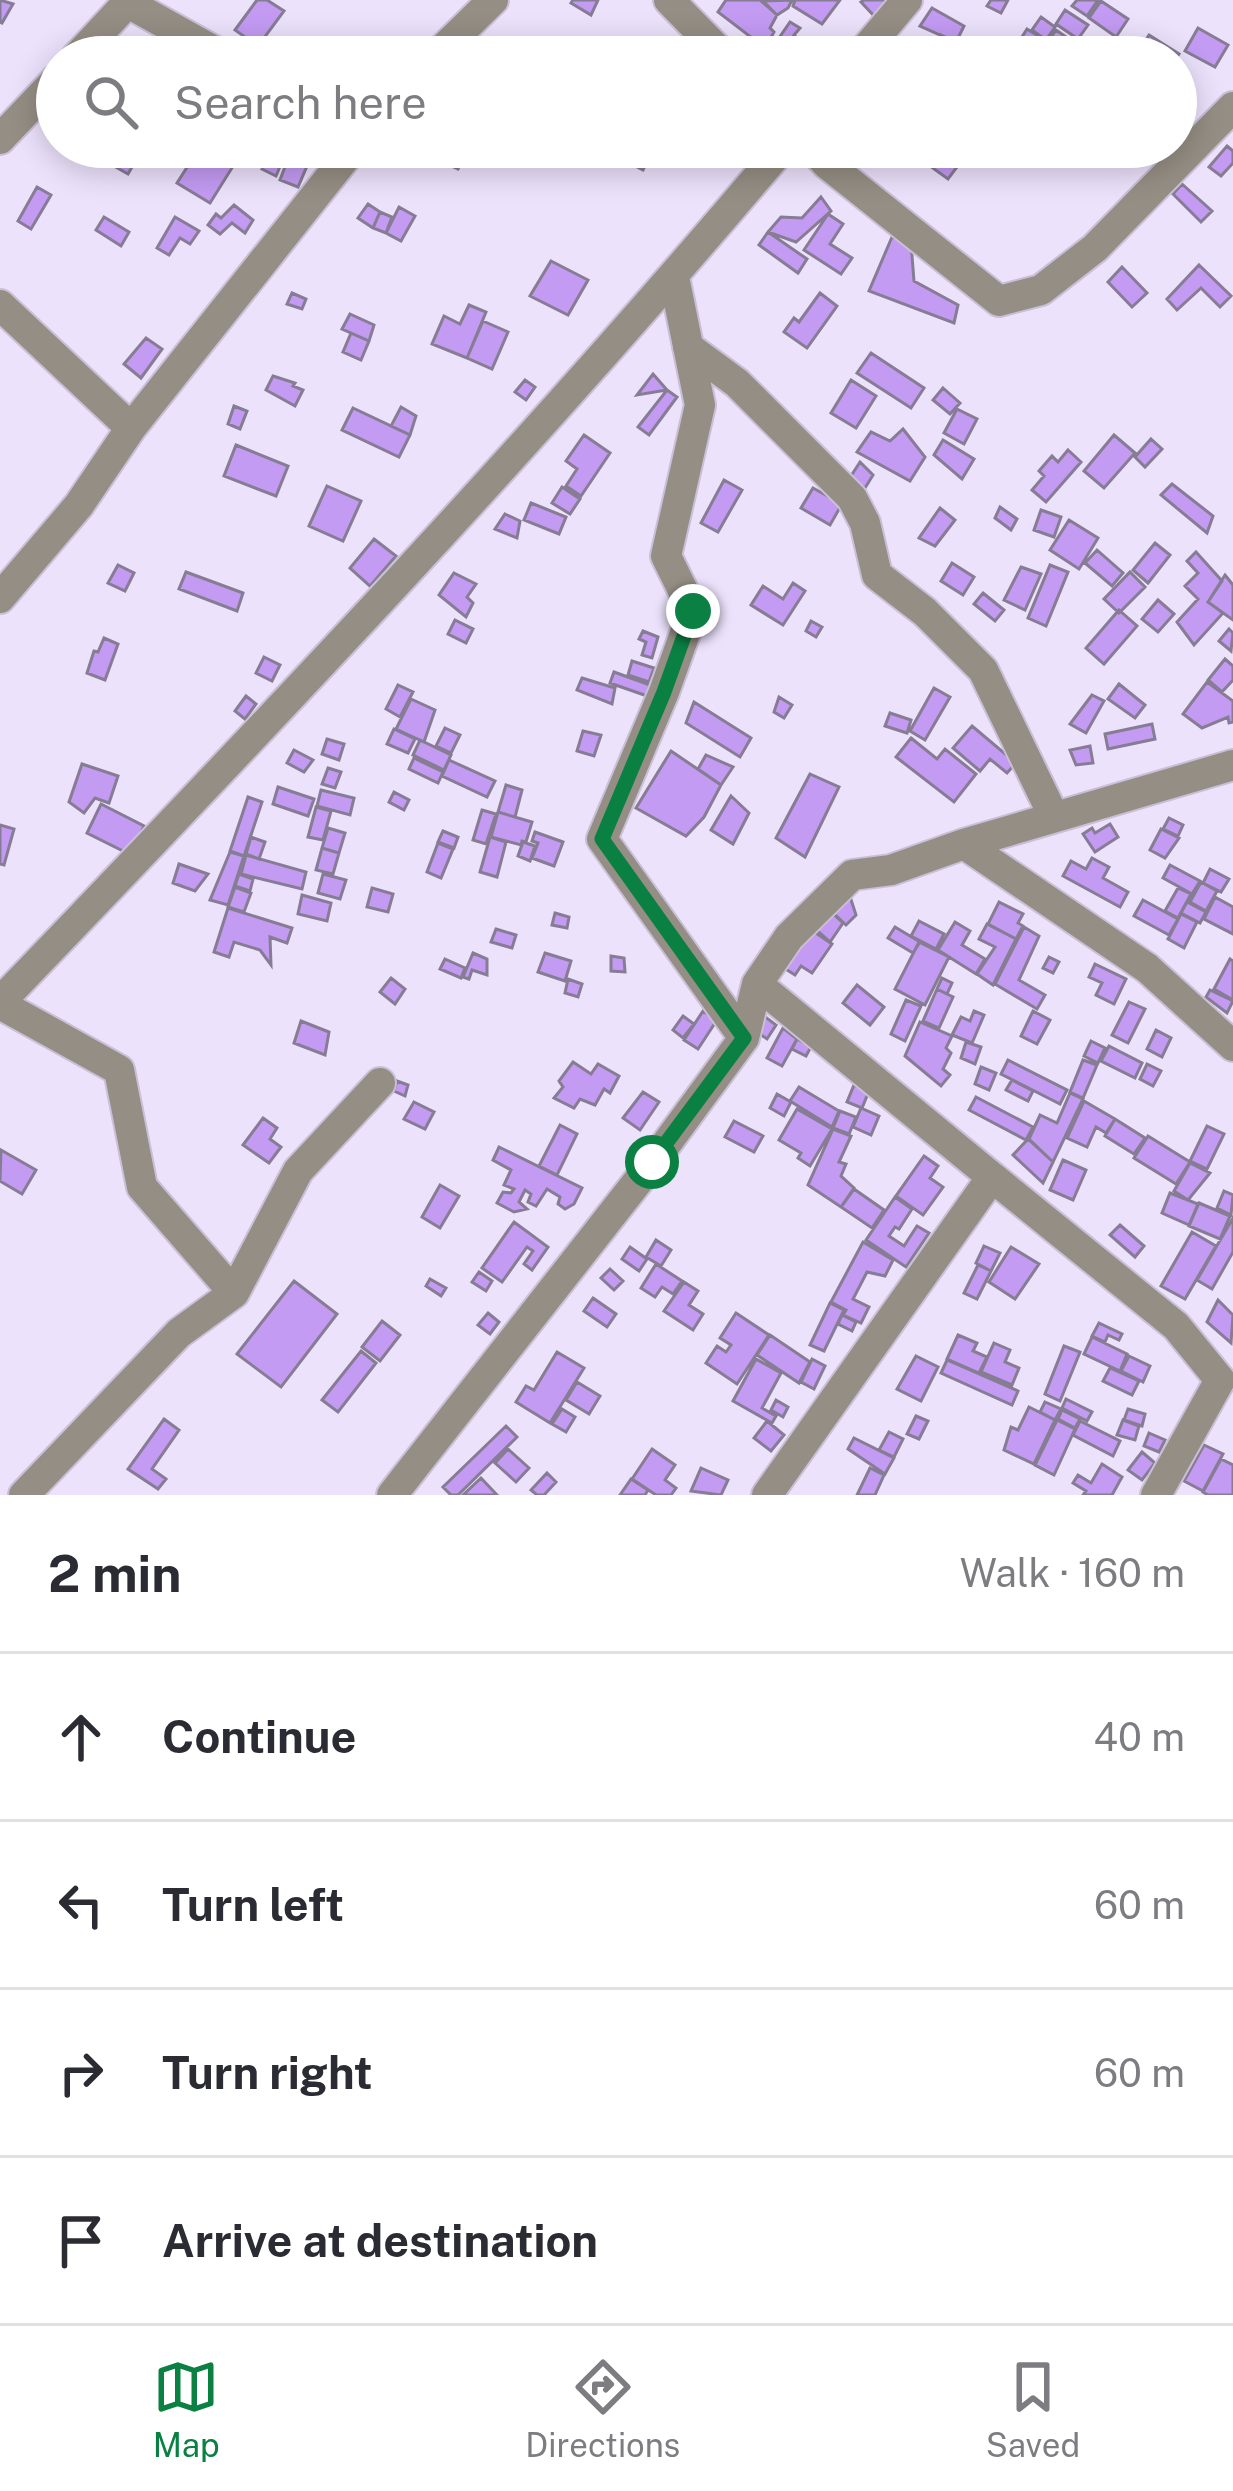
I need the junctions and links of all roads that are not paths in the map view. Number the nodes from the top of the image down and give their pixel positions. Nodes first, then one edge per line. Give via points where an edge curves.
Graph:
1 (493, 0) edge
2 (669, 0) edge
3 (907, 0) edge
4 (129, 2) edge
5 (97, 36) edge
6 (188, 36) edge
7 (456, 36) edge
8 (704, 36) edge
9 (877, 36) edge
10 (36, 101) edge
11 (1233, 107) edge
12 (0, 139) edge
13 (1197, 144) edge
14 (337, 168) edge
15 (765, 168) edge
16 (832, 168) edge
17 (1173, 168) edge
18 (674, 277) junction
19 (0, 305) edge
20 (688, 347) junction
21 (131, 428) junction
22 (0, 598) edge
23 (1233, 765) edge
24 (1054, 817) junction
25 (964, 844) junction
26 (757, 984) junction
27 (0, 1003) edge
28 (744, 1038) junction
29 (1233, 1046) edge
30 (380, 1083) dead end
31 (992, 1178) junction
32 (234, 1293) junction
33 (1226, 1389) edge
34 (24, 1495) edge
35 (392, 1495) edge
36 (767, 1495) edge
37 (1156, 1495) edge

1 - 7 street
2 - 8 street
3 - 9 street
4 - 5 street
4 - 6 street
10 - 12 street
11 - 13 street
14 - 21 street
15 - 18 street
16 - 17 street via 999,301 1041,290
18 - 20 street
18 - 27 street via 362,625
19 - 21 street
20 - 24 street via 736,383 852,498 877,575 983,670
20 - 28 street via 700,405 667,556 693,611 602,839
21 - 22 street
23 - 24 street
24 - 25 street
25 - 26 street via 852,875 789,937
25 - 29 street via 1147,968
26 - 28 street
26 - 31 street
27 - 32 street via 118,1070 142,1186
28 - 35 street
30 - 32 street via 298,1171
31 - 33 street via 1176,1326
31 - 36 street
32 - 34 street via 178,1333
33 - 37 street

